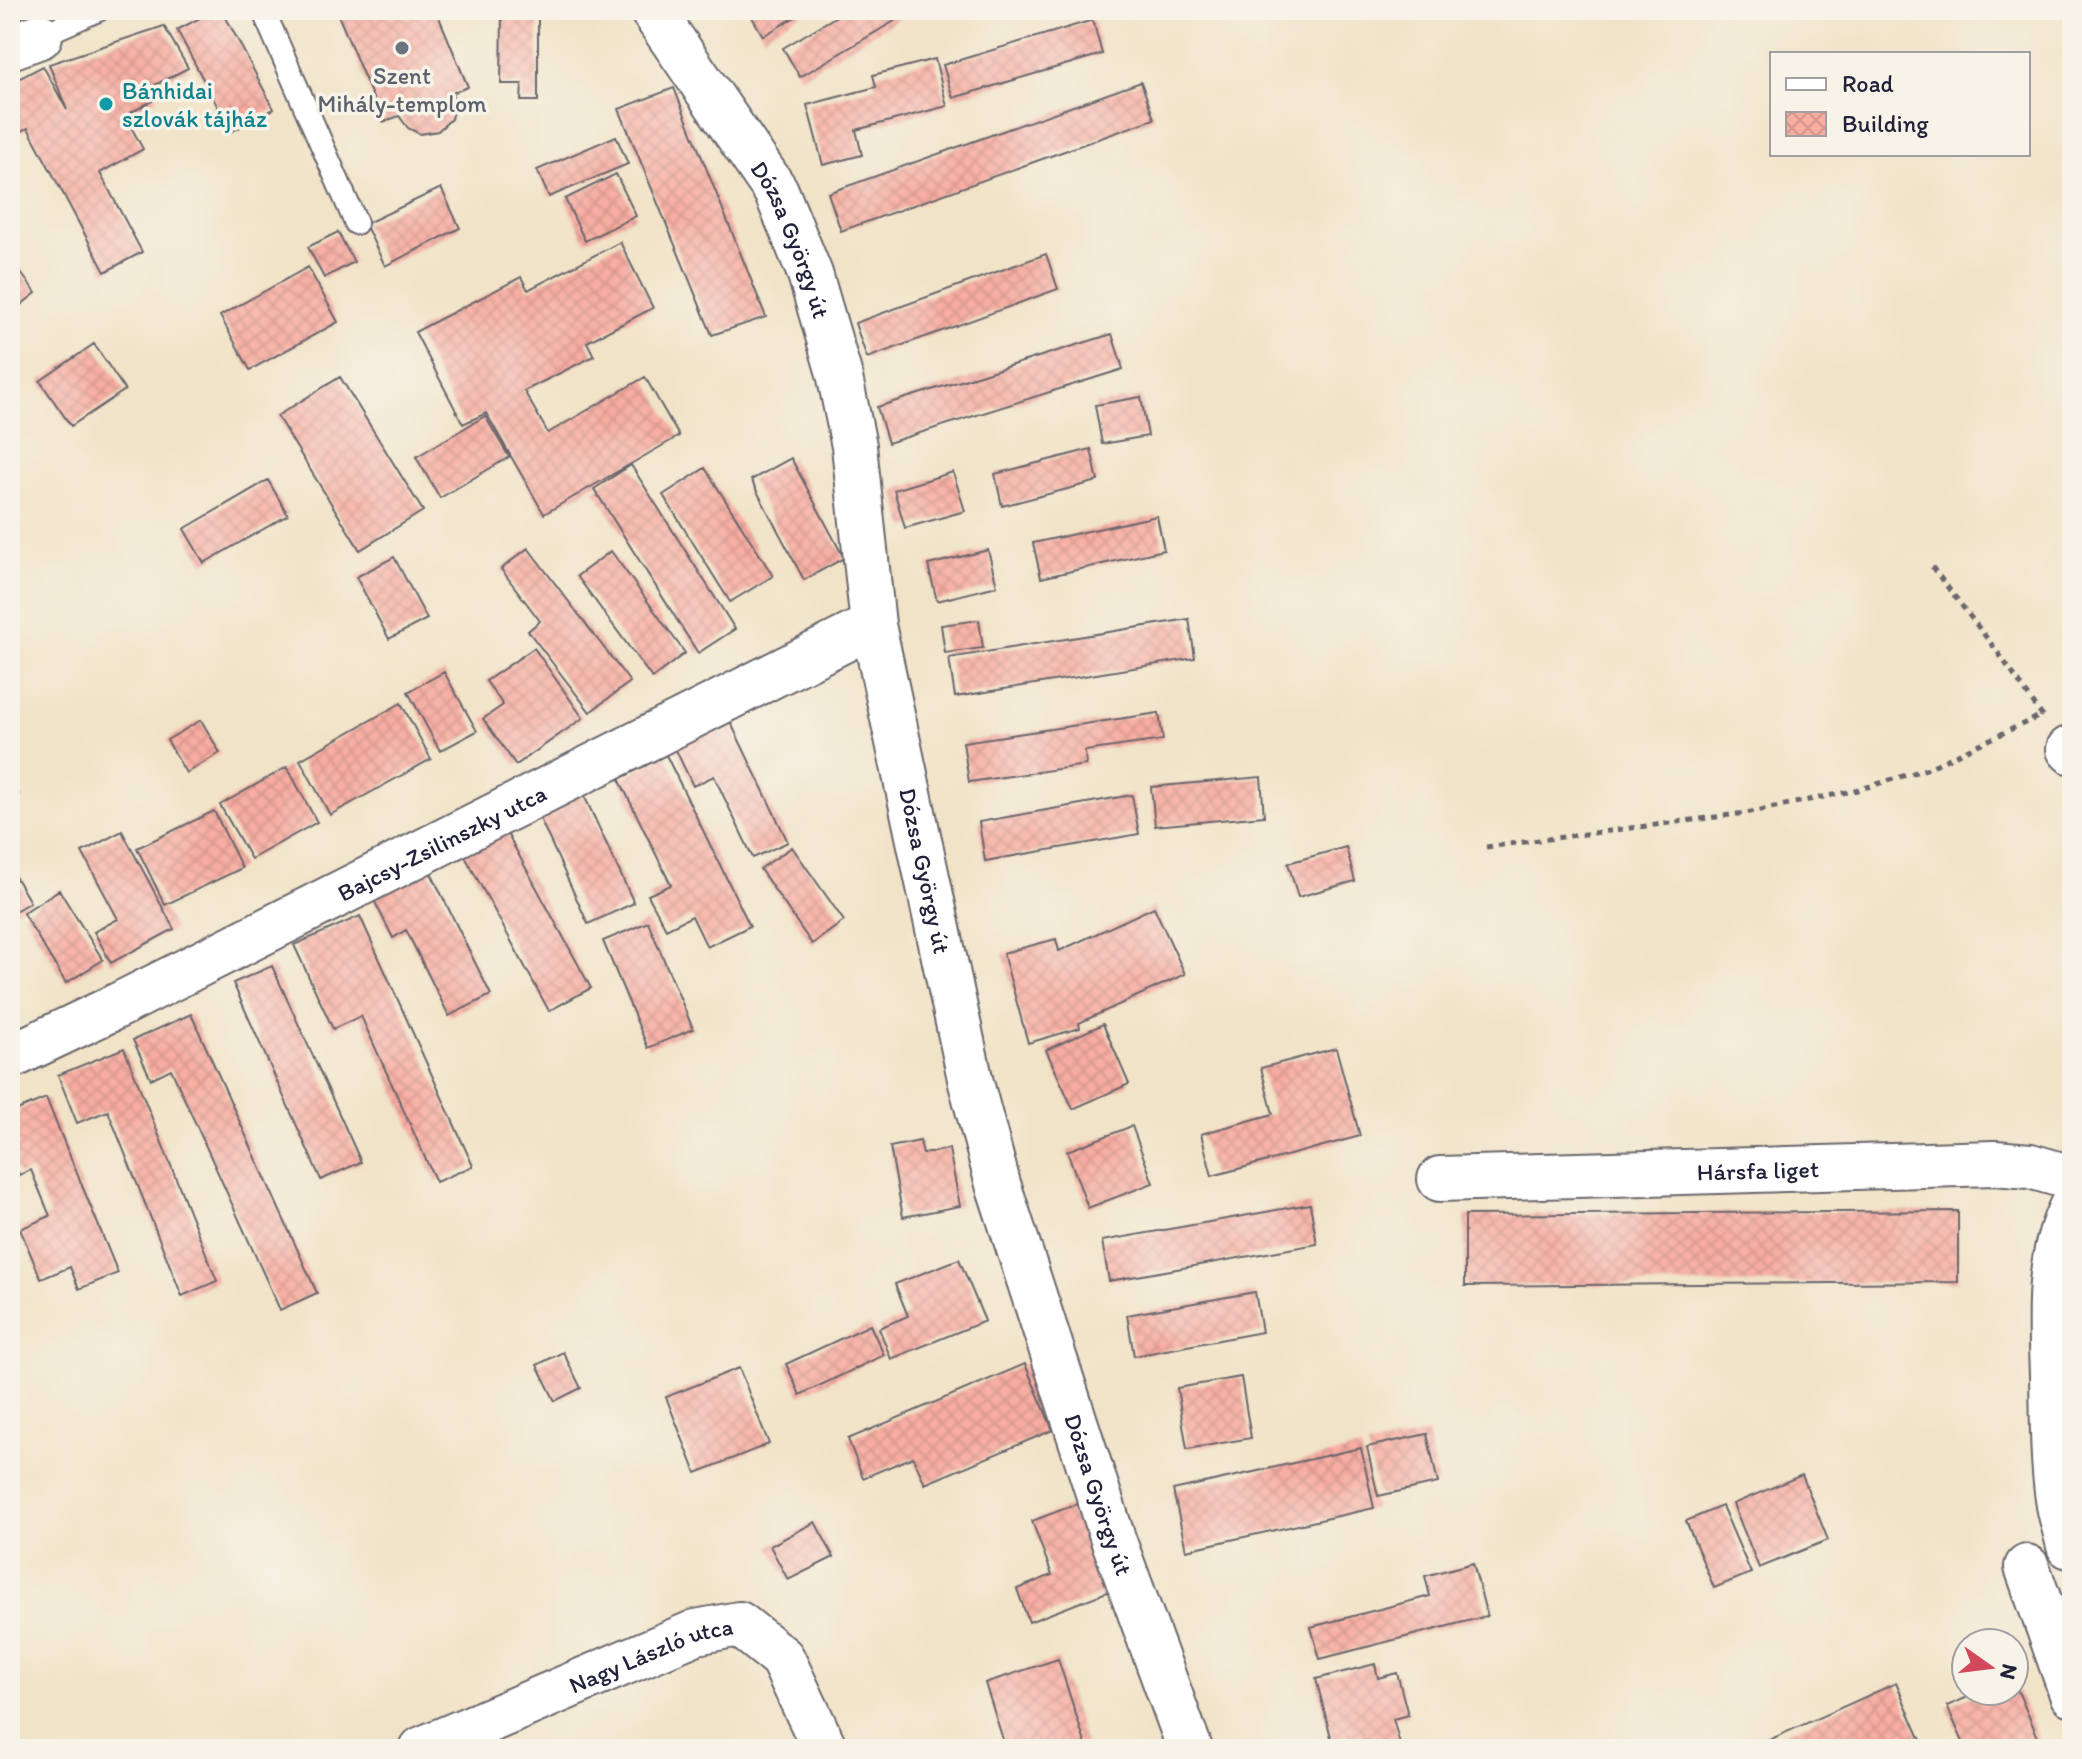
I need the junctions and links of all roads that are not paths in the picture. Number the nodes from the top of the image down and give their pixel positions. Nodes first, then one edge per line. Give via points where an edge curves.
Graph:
1 (98, 10) edge
2 (263, 10) edge
3 (652, 10) edge
4 (25, 41) edge
5 (356, 223) dead end
6 (873, 625) junction
7 (10, 1057) edge
8 (2072, 1178) edge
9 (1440, 1179) dead end
10 (2072, 1206) edge
11 (2072, 1545) edge
12 (2027, 1567) dead end
13 (2072, 1694) edge
14 (422, 1749) edge
15 (825, 1749) edge
16 (1190, 1749) edge

1 - 4 lane
2 - 5 lane
3 - 6 street, Dózsa György út via 776,191 810,274 854,446
6 - 7 street, Bajcsy-Zsilinszky utca
6 - 16 street, Dózsa György út via 939,943 998,1184 1113,1539
8 - 9 street, Hársfa liget via 1995,1163
10 - 11 street via 2056,1253 2050,1318 2057,1486
12 - 13 street
14 - 15 street, Nagy László utca via 696,1632 739,1624 782,1658

